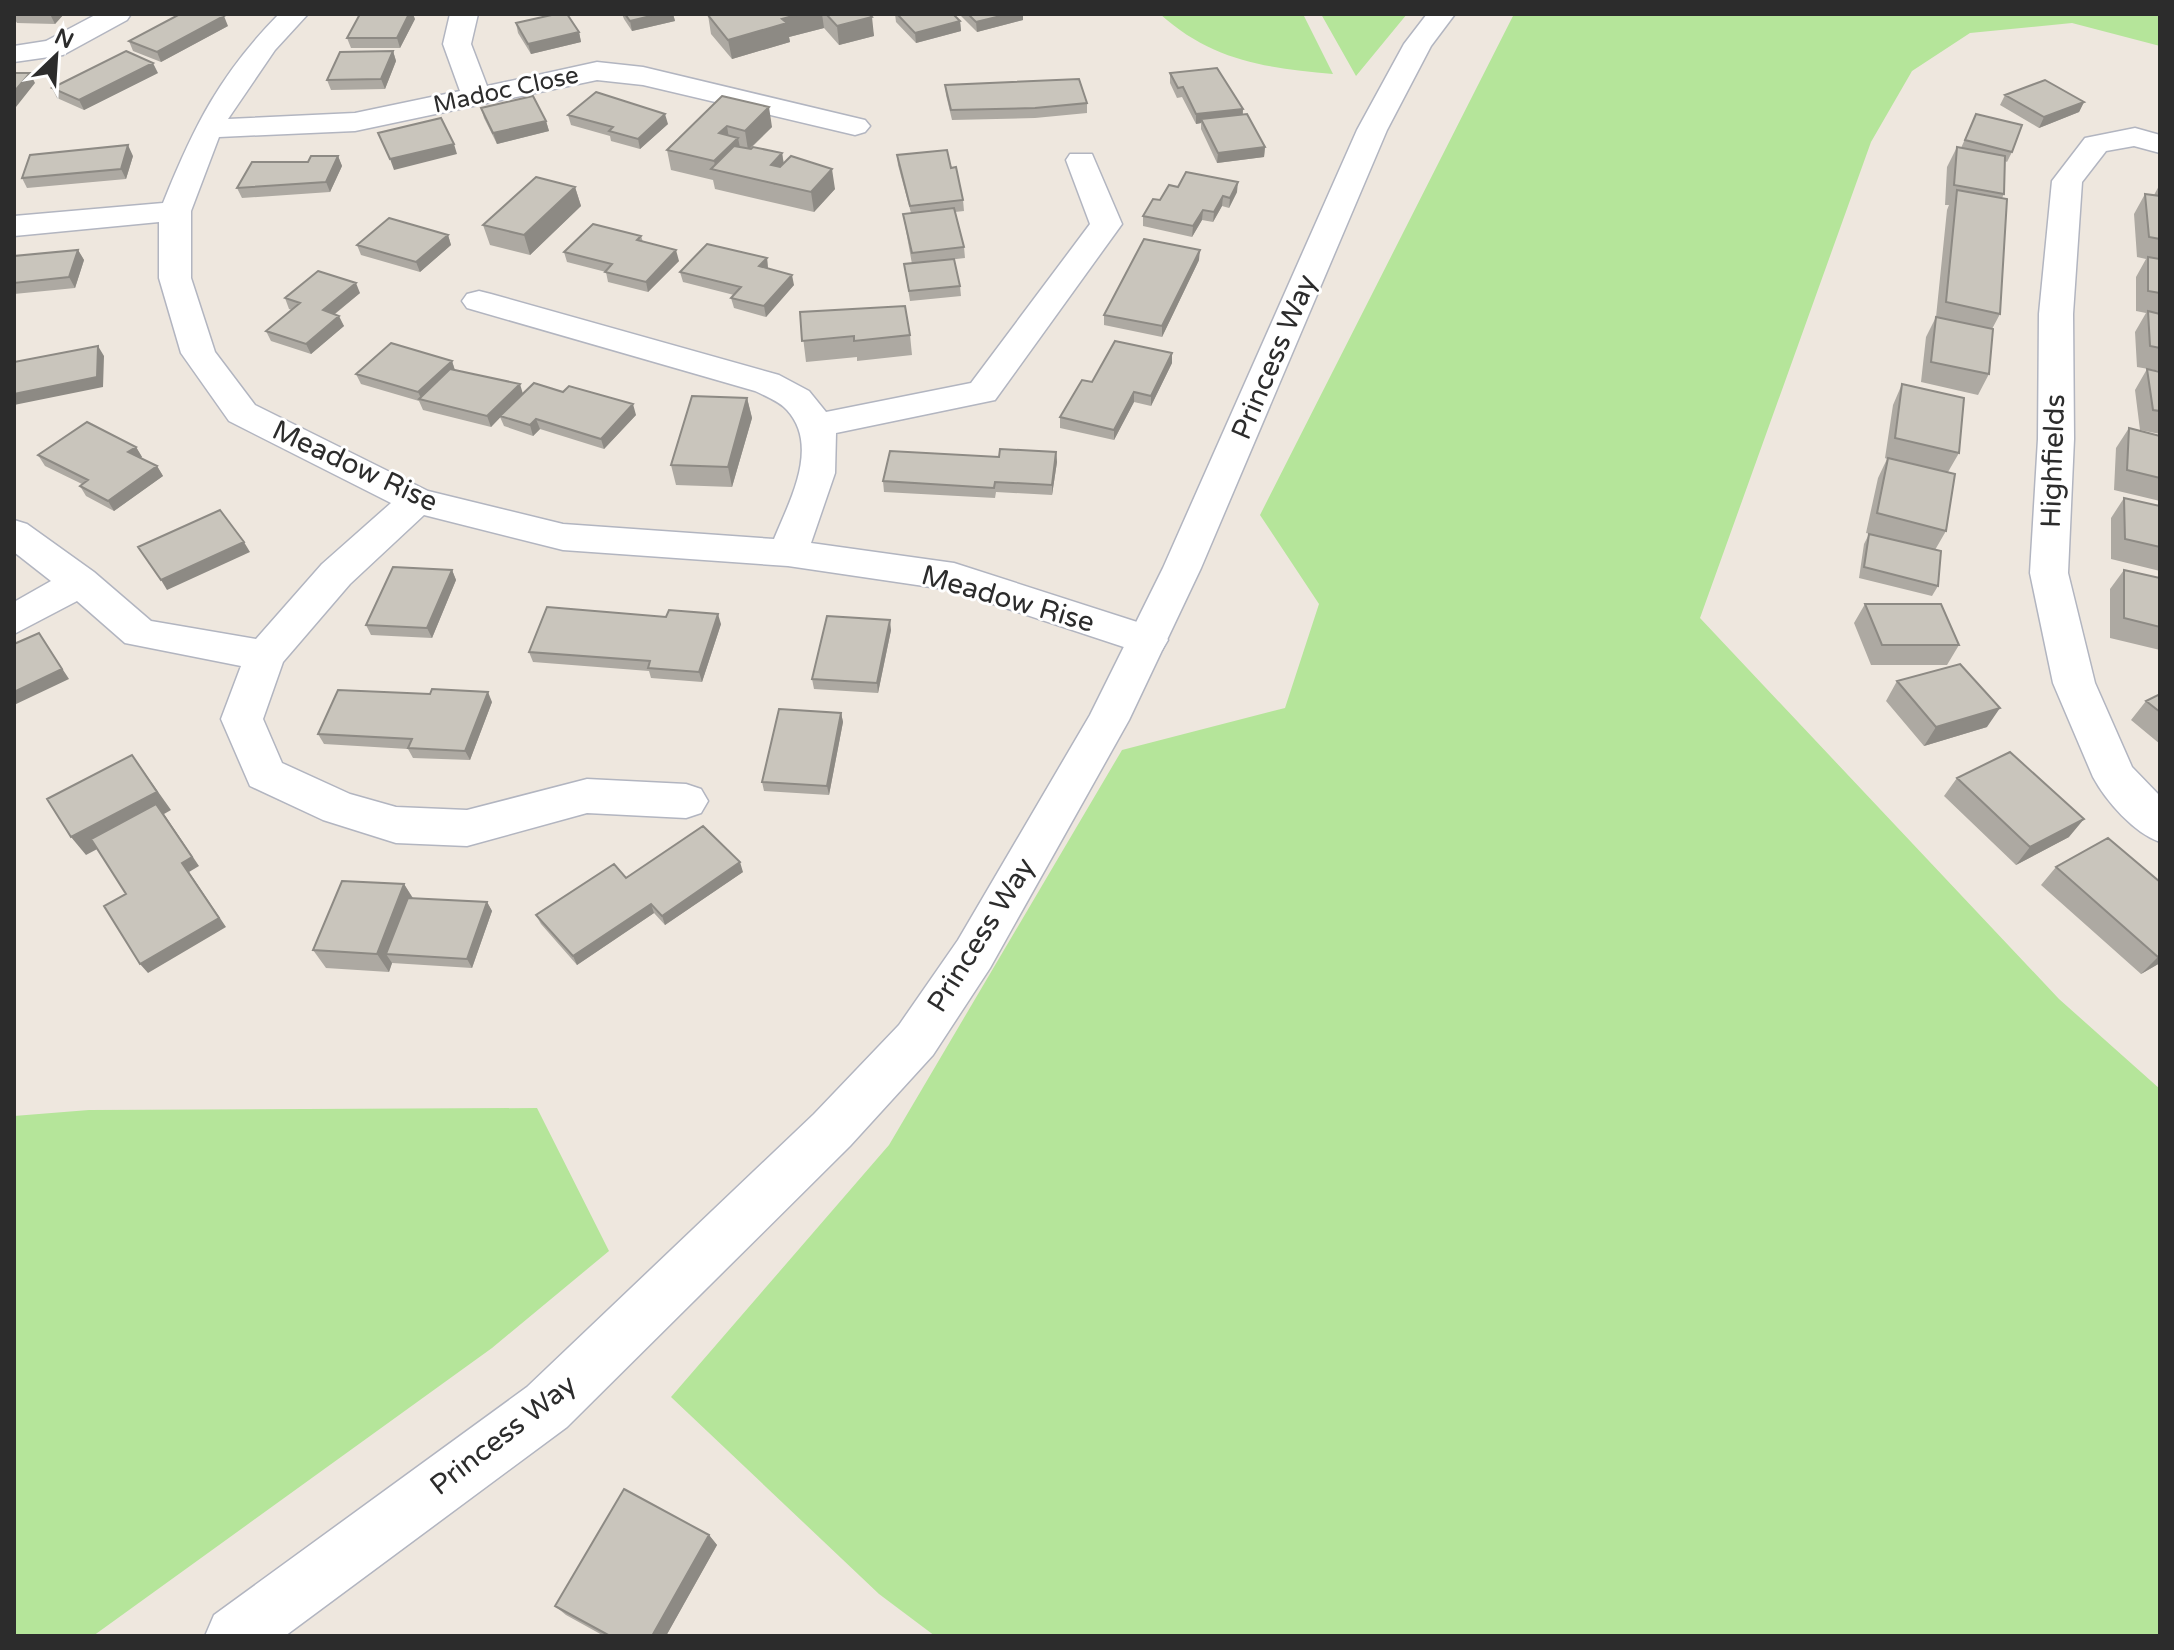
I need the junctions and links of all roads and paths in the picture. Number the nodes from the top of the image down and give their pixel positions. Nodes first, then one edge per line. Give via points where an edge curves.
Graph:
1 (117, 14) edge
2 (294, 14) edge
3 (464, 14) edge
4 (1441, 14) edge
5 (14, 54) edge
6 (830, 86) dead end
7 (476, 96) junction
8 (802, 113) junction
9 (855, 126) dead end
10 (207, 129) junction
11 (2160, 144) edge
12 (1081, 160) dead end
13 (175, 211) junction
14 (14, 226) edge
15 (454, 326) dead end
16 (817, 425) junction
17 (417, 501) junction
18 (14, 533) edge
19 (788, 553) junction
20 (80, 582) junction
21 (14, 620) edge
22 (1148, 640) junction
23 (265, 656) junction
24 (686, 801) dead end
25 (2160, 824) edge
26 (235, 1636) edge

1 - 5 street via 53,49
2 - 10 street, Meadow Rise via 244,71
3 - 7 street via 457,44
4 - 22 street, Princess Way via 1418,44 1372,130
6 - 8 street
7 - 8 street, Madoc Close via 597,71 643,76
7 - 10 street, Madoc Close via 355,122
8 - 9 street, Madoc Close
10 - 13 street, Meadow Rise
11 - 25 street, Highfields via 2135,137 2096,144 2067,181 2056,314 2049,573 2074,683 2115,777
12 - 16 street via 1106,224 983,392
13 - 14 street
13 - 17 street, Meadow Rise via 175,278 198,353 242,413
15 - 16 street via 491,290 767,383 797,399
16 - 19 street via 820,461
17 - 19 street, Meadow Rise via 563,537
17 - 23 street via 336,574
18 - 20 street
19 - 22 street, Meadow Rise via 954,577
20 - 21 street
20 - 23 street via 139,633
22 - 26 street, Princess Way via 974,954 905,1051 832,1130 547,1407
23 - 24 street via 242,719 265,774 338,808 396,825 467,828 587,796

